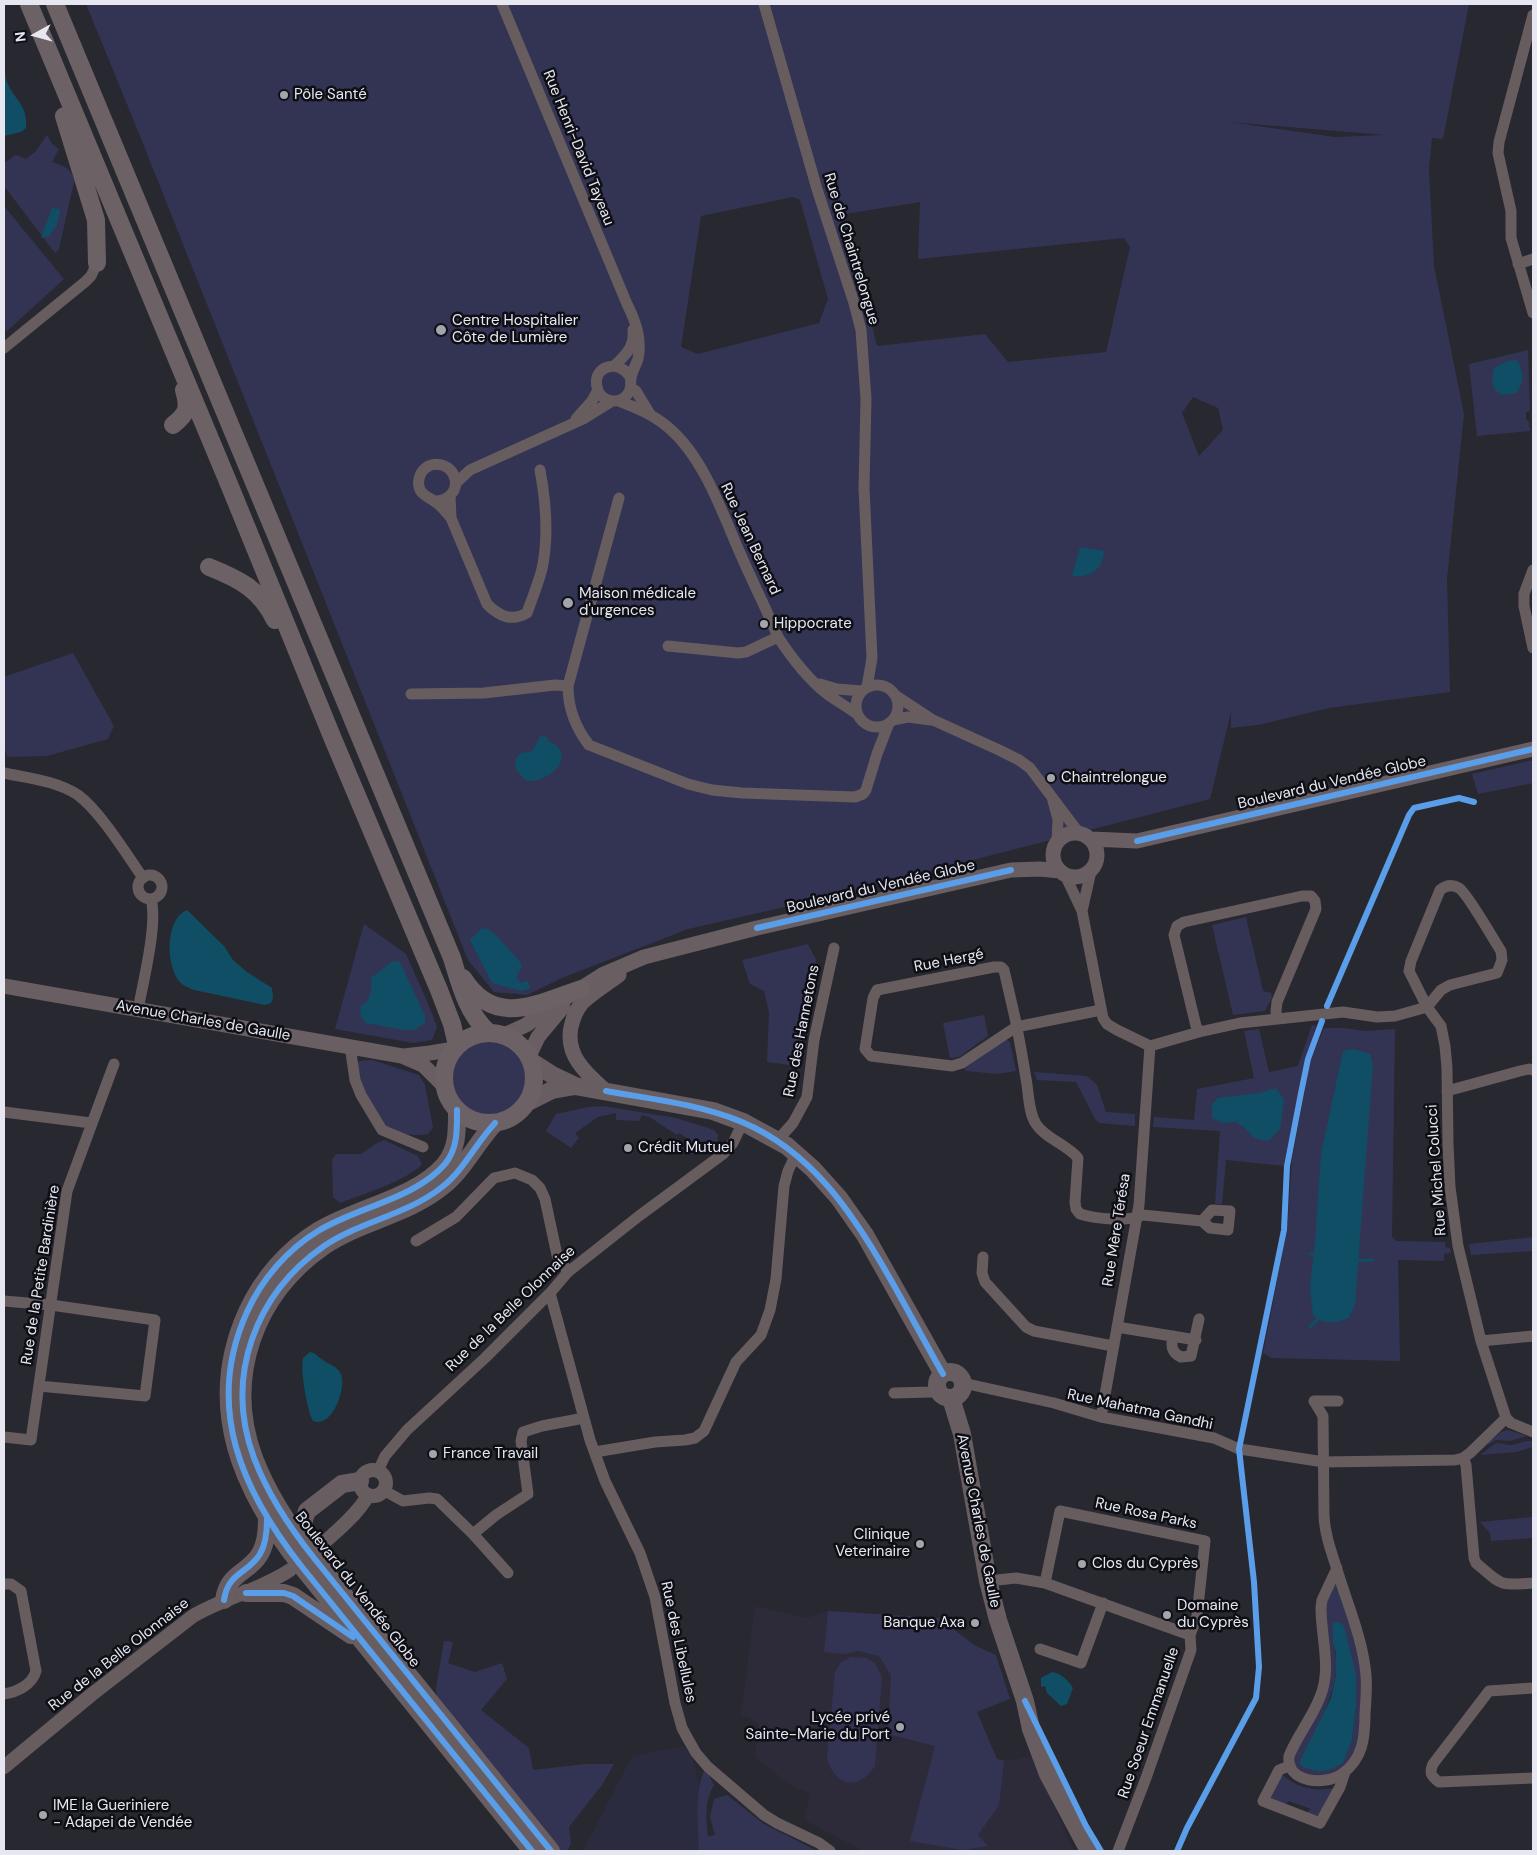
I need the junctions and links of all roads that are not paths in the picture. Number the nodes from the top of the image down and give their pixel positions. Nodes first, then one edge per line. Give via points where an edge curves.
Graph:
1 (29, 4) edge
2 (55, 4) edge
3 (502, 4) edge
4 (764, 4) edge
5 (1533, 16) edge
6 (1533, 259) edge
7 (97, 263) joint
8 (1518, 264) junction
9 (627, 304) junction
10 (1533, 313) edge
11 (4, 348) edge
12 (173, 351) junction
13 (614, 366) junction
14 (631, 383) junction
15 (598, 390) junction
16 (615, 401) junction
17 (650, 414) junction
18 (173, 425) dead end
19 (568, 426) junction
20 (450, 469) junction
21 (470, 470) junction
22 (540, 470) dead end
23 (456, 483) junction
24 (450, 496) junction
25 (619, 498) dead end
26 (435, 501) junction
27 (451, 518) junction
28 (209, 567) dead end
29 (1533, 570) edge
30 (778, 636) junction
31 (668, 646) dead end
32 (1533, 648) edge
33 (872, 658) junction
34 (815, 682) junction
35 (568, 686) junction
36 (864, 689) junction
37 (891, 691) junction
38 (410, 694) dead end
39 (857, 714) junction
40 (933, 720) junction
41 (891, 722) junction
42 (868, 726) junction
43 (332, 739) junction
44 (1533, 749) edge
45 (877, 754) junction
46 (4, 773) edge
47 (1050, 792) junction
48 (1085, 836) junction
49 (1137, 841) junction
50 (1056, 846) junction
51 (1094, 866) junction
52 (1011, 870) junction
53 (1062, 873) junction
54 (143, 878) junction
55 (151, 899) junction
56 (1082, 911) junction
57 (834, 948) dead end
58 (644, 957) junction
59 (452, 958) junction
60 (4, 986) edge
61 (577, 992) junction
62 (1426, 1006) junction
63 (138, 1010) junction
64 (1101, 1010) junction
65 (1277, 1018) junction
66 (1016, 1027) junction
67 (1199, 1032) junction
68 (496, 1034) junction
69 (350, 1046) junction
70 (1150, 1046) junction
71 (456, 1047) junction
72 (402, 1056) junction
73 (530, 1059) junction
74 (114, 1064) dead end
75 (1533, 1070) edge
76 (444, 1086) junction
77 (575, 1086) junction
78 (606, 1091) junction
79 (1447, 1091) junction
80 (528, 1102) junction
81 (457, 1110) junction
82 (4, 1112) edge
83 (743, 1122) junction
84 (91, 1123) junction
85 (495, 1123) junction
86 (777, 1140) junction
87 (423, 1147) dead end
88 (796, 1154) junction
89 (1137, 1218) junction
90 (1202, 1220) dead end
91 (416, 1241) dead end
92 (983, 1257) dead end
93 (568, 1272) junction
94 (550, 1293) junction
95 (4, 1301) edge
96 (51, 1305) junction
97 (1200, 1319) dead end
98 (1117, 1327) junction
99 (1173, 1336) junction
100 (1533, 1336) edge
101 (1196, 1340) junction
102 (1481, 1341) junction
103 (1113, 1346) junction
104 (963, 1383) joint
105 (39, 1386) junction
106 (943, 1387) junction
107 (894, 1393) dead end
108 (1338, 1401) dead end
109 (1101, 1417) junction
110 (584, 1418) junction
111 (1506, 1418) junction
112 (1533, 1432) edge
113 (4, 1437) edge
114 (595, 1452) junction
115 (1463, 1458) junction
116 (1324, 1462) junction
117 (378, 1471) junction
118 (364, 1488) junction
119 (383, 1490) junction
120 (307, 1511) junction
121 (273, 1513) junction
122 (472, 1534) junction
123 (300, 1541) junction
124 (320, 1546) dead end
125 (1337, 1568) junction
126 (290, 1570) dead end
127 (508, 1573) dead end
128 (988, 1581) junction
129 (1045, 1583) junction
130 (1533, 1583) edge
131 (4, 1584) edge
132 (246, 1592) junction
133 (224, 1600) junction
134 (1103, 1603) junction
135 (1190, 1635) junction
136 (364, 1643) junction
137 (1040, 1649) dead end
138 (1533, 1688) edge
139 (4, 1694) edge
140 (1025, 1701) junction
141 (1290, 1766) junction
142 (4, 1767) edge
143 (1345, 1772) junction
144 (1533, 1778) edge
145 (532, 1851) edge
146 (552, 1851) edge
147 (830, 1851) edge
148 (1089, 1851) edge
149 (1100, 1851) edge
150 (1118, 1851) edge

1 - 7 highway via 92,203 98,232
1 - 12 highway
2 - 59 highway
3 - 9 street, Rue Henri-David Tayeau
4 - 33 street, Rue de Chaintrelongue via 861,330 866,391 864,488
5 - 8 street via 1498,148
6 - 8 street
7 - 11 street via 91,276
8 - 10 street
9 - 13 street via 634,334 630,350
9 - 14 street via 635,319 640,344
12 - 18 highway via 187,401 183,417
12 - 43 highway
13 - 14 street via 625,370
13 - 15 street via 600,372 596,381
14 - 16 street via 627,396
14 - 17 street, Rue Jean Bernard
15 - 16 street via 603,398
15 - 19 street
16 - 17 street, Rue Jean Bernard
16 - 19 street
17 - 30 street, Rue Jean Bernard via 670,428 700,467
19 - 21 street
20 - 21 street
20 - 23 street
20 - 26 street via 436,464 421,473 421,491
21 - 23 street
22 - 27 street via 546,542 527,613 519,618 509,618 487,604
23 - 24 street
24 - 26 street
24 - 27 street
25 - 35 street
26 - 27 street
28 - 43 highway via 254,590 274,616
29 - 32 street via 1524,594
30 - 31 street via 738,653
30 - 34 street, Rue Jean Bernard
33 - 36 street, Rue de Chaintrelongue
33 - 37 street, Rue de Chaintrelongue
34 - 36 street, Rue Jean Bernard via 837,690
34 - 39 street, Rue Jean Bernard
35 - 38 street via 484,693
35 - 45 street via 570,710 580,734 589,745 688,784 712,790 859,797 866,790
36 - 37 street via 874,685
36 - 39 street via 856,702
37 - 40 street
37 - 41 street via 898,703
39 - 42 street
40 - 41 street via 908,717
40 - 47 street via 1019,760
41 - 42 street via 883,727
41 - 45 street
42 - 45 street
43 - 71 highway via 440,990
44 - 49 main road, Boulevard du Vendée Globe
46 - 54 street via 62,787 78,795 92,808
47 - 48 street
47 - 50 street via 1058,819
48 - 49 main road, Boulevard du Vendée Globe
48 - 50 main road via 1067,834
48 - 51 main road via 1097,850
49 - 51 main road, Boulevard du Vendée Globe
50 - 52 main road, Boulevard du Vendée Globe
50 - 53 main road via 1055,864
51 - 53 main road via 1078,877
51 - 56 street
52 - 53 main road, Boulevard du Vendée Globe via 1040,869
52 - 58 main road, Boulevard du Vendée Globe
53 - 56 street
54 - 55 street via 138,884 139,892
54 - 55 street via 154,876 161,884 158,896
55 - 63 street via 154,912
56 - 64 street
57 - 86 street, Rue des Hannetons via 814,1040 807,1097 794,1123
58 - 61 main road, Boulevard du Vendée Globe via 614,969
58 - 78 main road via 588,998 572,1020 570,1043 573,1054
59 - 61 highway via 477,995 506,1008 528,1008
59 - 68 highway via 471,1011 478,1022
60 - 63 main road, Avenue Charles de Gaulle
61 - 68 main road, Boulevard du Vendée Globe via 526,1026
61 - 73 main road, Boulevard du Vendée Globe via 542,1032
62 - 62 street, Rue Michel Colucci via 1450,985 1497,973 1502,960 1501,951 1464,892 1453,886 1440,890 1411,961 1409,971
62 - 65 street via 1402,1014 1377,1017 1343,1012
62 - 79 street, Rue Michel Colucci via 1441,1026
63 - 69 main road, Avenue Charles de Gaulle
64 - 66 street
64 - 70 street via 1107,1024
65 - 67 street
65 - 67 street via 1276,1002 1316,909 1316,901 1311,896 1177,926 1174,936
66 - 66 street, Rue Hergé via 962,1063 952,1066 871,1056 865,1049 877,990 994,967 1004,970
66 - 89 street via 1035,1122 1078,1158 1076,1209 1085,1216
67 - 70 street
68 - 71 highway via 471,1036
68 - 73 highway via 518,1043
69 - 72 main road, Avenue Charles de Gaulle
69 - 87 street via 355,1080 382,1130
70 - 89 street, Rue Mère Térésa
71 - 72 main road
71 - 76 highway via 445,1066
72 - 76 main road via 423,1065
73 - 77 main road, Avenue Charles de Gaulle
73 - 80 highway via 534,1083
74 - 84 street, Rue de la Petite Bardinière
75 - 79 street
76 - 81 highway
77 - 78 main road, Avenue Charles de Gaulle
77 - 80 main road, Avenue Charles de Gaulle via 552,1090
78 - 83 main road, Avenue Charles de Gaulle via 700,1108
79 - 102 street, Rue Michel Colucci via 1450,1187 1458,1246
80 - 85 highway via 514,1116
81 - 85 highway via 474,1121
81 - 121 main road, Boulevard du Vendée Globe via 451,1155 436,1172 407,1191 334,1221 300,1243 271,1272 249,1306 230,1362 230,1422 248,1482
82 - 84 street
83 - 86 main road, Avenue Charles de Gaulle
83 - 93 street, Rue de la Belle Olonnaise via 733,1144 723,1154
84 - 96 street, Rue de la Petite Bardinière via 66,1198
85 - 121 main road, Boulevard du Vendée Globe via 444,1186 416,1204 326,1245 298,1267 272,1296 249,1346 243,1401 244,1420 254,1458
86 - 88 main road, Avenue Charles de Gaulle
88 - 106 main road, Avenue Charles de Gaulle via 839,1198 865,1235
88 - 114 street via 784,1186 770,1310 761,1335 736,1362 704,1431 685,1440
89 - 90 street via 1143,1215
89 - 98 street, Rue Mère Térésa
91 - 93 street via 456,1217 494,1178 515,1174 532,1180 542,1194 550,1213 557,1255
92 - 103 street via 985,1282 1030,1330
93 - 94 street, Rue de la Belle Olonnaise
94 - 110 street, Rue des Libellules
94 - 117 street, Rue de la Belle Olonnaise via 407,1430 385,1456
95 - 96 street
96 - 105 street, Rue de la Petite Bardinière
96 - 105 street via 155,1320 145,1396
97 - 101 street
98 - 99 street
98 - 103 street, Rue Mère Térésa
99 - 101 street
99 - 101 street via 1171,1346 1181,1357 1191,1356
100 - 102 street
102 - 111 street, Rue Michel Colucci
103 - 109 street, Rue Mère Térésa
104 - 106 main road via 957,1374 950,1372
104 - 109 street, Rue Mahatma Gandhi
105 - 113 street, Rue de la Petite Bardinière via 31,1440
106 - 107 street via 931,1392
106 - 128 main road, Avenue Charles de Gaulle via 962,1434
108 - 116 street via 1314,1401 1323,1416
109 - 116 street, Rue Mahatma Gandhi via 1208,1436 1239,1448
110 - 114 street, Rue des Libellules
110 - 122 street via 523,1432 521,1442 528,1494
111 - 112 street
111 - 115 street
114 - 147 street, Rue des Libellules via 605,1481 640,1553 655,1597 675,1703 688,1740 708,1767 764,1815
115 - 116 street, Rue Mahatma Gandhi
115 - 130 street via 1476,1563 1500,1584
116 - 125 street via 1325,1528
117 - 118 street via 366,1472
117 - 119 street via 385,1479
118 - 119 street via 376,1495
118 - 120 main road via 342,1484
118 - 124 street via 342,1526
119 - 122 street via 403,1500 437,1499
120 - 121 main road
120 - 123 main road
121 - 123 main road, Boulevard du Vendée Globe
121 - 133 main road via 260,1553 232,1580
121 - 136 main road, Boulevard du Vendée Globe via 293,1556
122 - 127 street
123 - 146 main road, Boulevard du Vendée Globe
125 - 141 street via 1321,1608 1326,1673 1323,1686 1289,1756
125 - 143 street via 1366,1676 1365,1731 1361,1752
126 - 132 street, Rue de la Belle Olonnaise
128 - 129 street, Rue Soeur Emmanuelle via 1016,1578
128 - 140 main road, Avenue Charles de Gaulle
129 - 134 street, Rue Soeur Emmanuelle
129 - 135 street, Rue Rosa Parks via 1060,1511 1205,1541 1196,1616
131 - 139 street via 11,1584 21,1591 36,1672 20,1689
132 - 133 street, Rue de la Belle Olonnaise
132 - 136 main road via 294,1596
133 - 142 street, Rue de la Belle Olonnaise via 182,1624
134 - 135 street, Rue Soeur Emmanuelle
134 - 137 street via 1081,1663
135 - 150 street, Rue Soeur Emmanuelle via 1191,1650
136 - 145 main road, Boulevard du Vendée Globe
138 - 144 street via 1489,1691 1430,1771 1439,1782
140 - 148 main road, Avenue Charles de Gaulle via 1031,1729 1048,1774
140 - 149 main road, Avenue Charles de Gaulle
141 - 143 street via 1294,1773 1308,1780 1327,1780
141 - 143 street via 1279,1770 1263,1801 1320,1823

